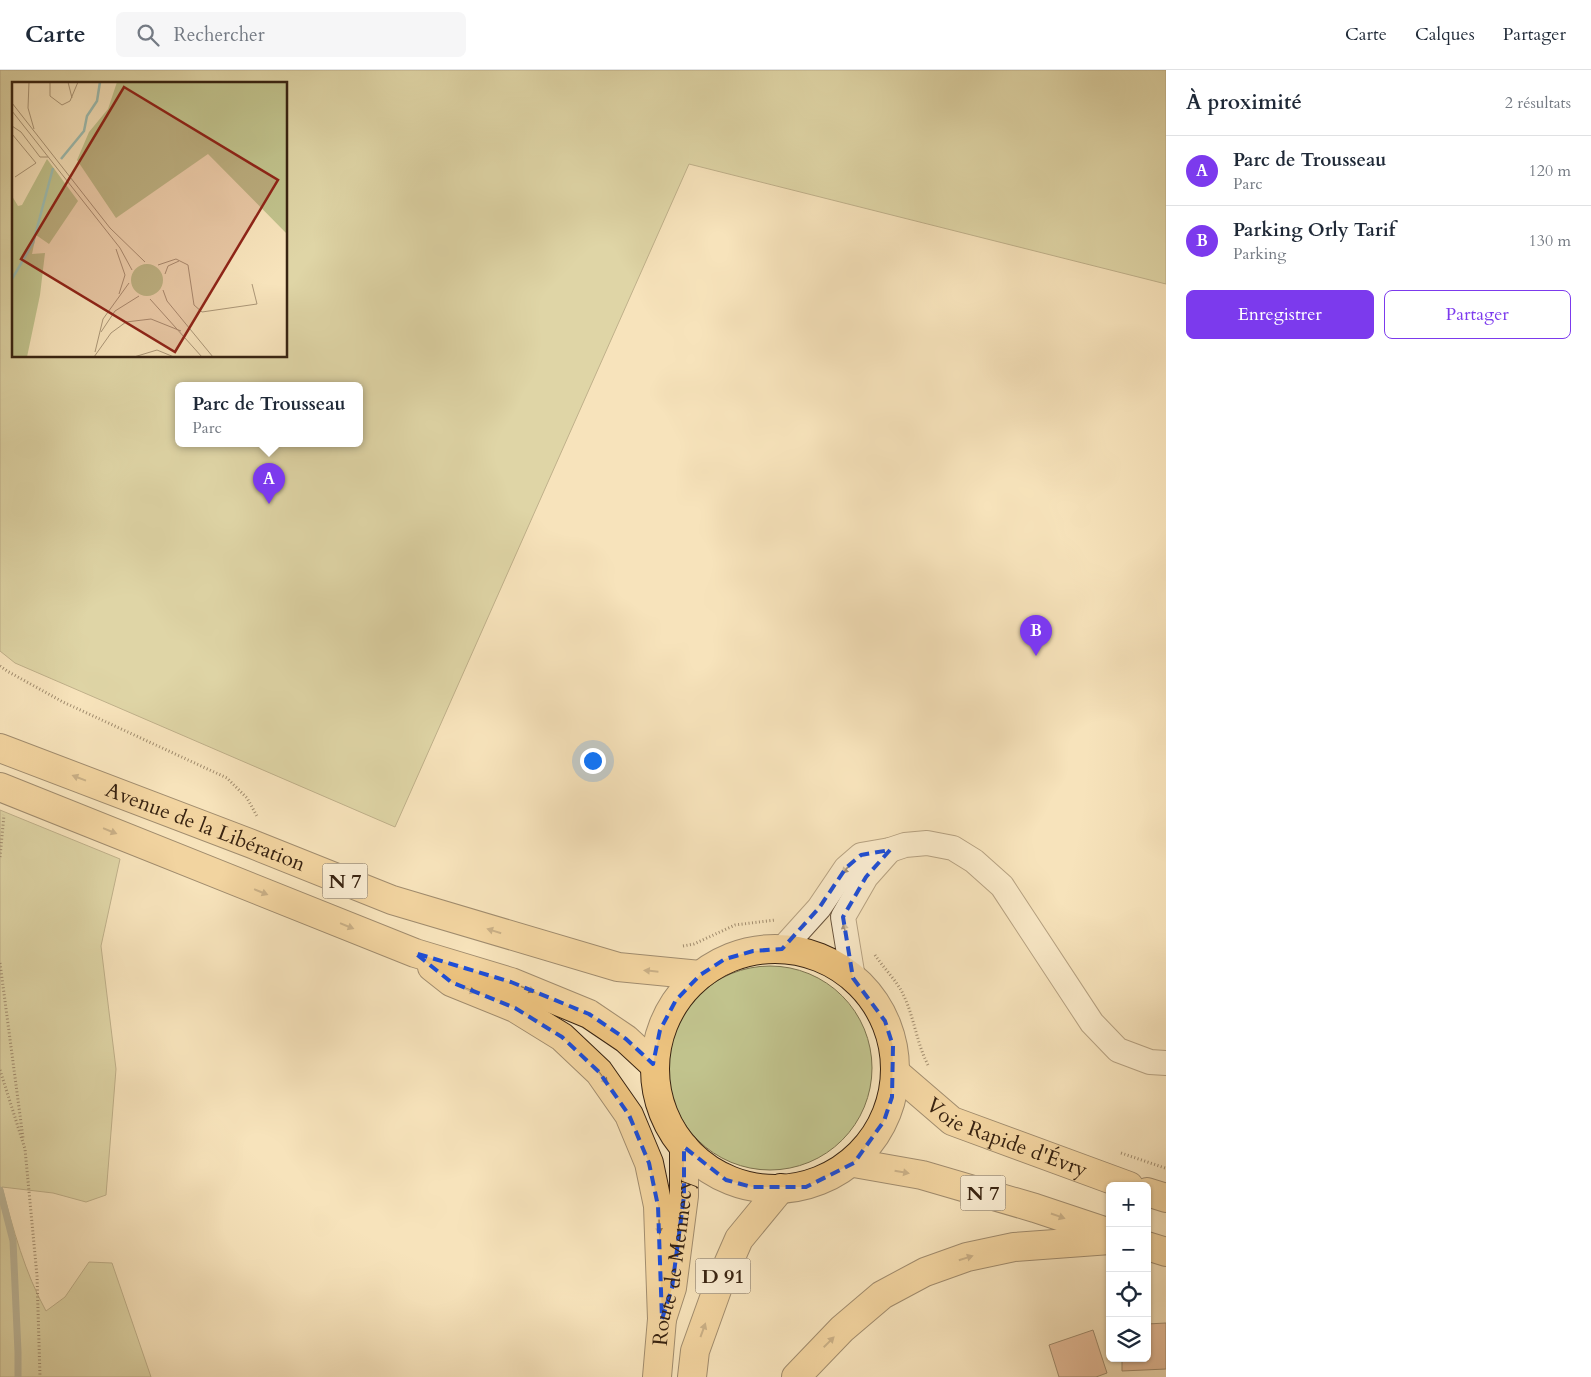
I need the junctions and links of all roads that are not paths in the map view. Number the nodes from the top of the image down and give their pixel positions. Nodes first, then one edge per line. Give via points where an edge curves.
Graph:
1 (0, 748) edge
2 (6, 790) edge
3 (890, 850) junction
4 (782, 949) junction
5 (415, 953) junction
6 (700, 974) junction
7 (853, 978) junction
8 (1166, 1063) edge
9 (653, 1064) junction
10 (895, 1072) junction
11 (684, 1147) junction
12 (854, 1163) junction
13 (1118, 1182) edge
14 (781, 1188) junction
15 (1151, 1193) edge
16 (1166, 1198) edge
17 (1106, 1232) edge
18 (1106, 1240) edge
19 (1151, 1247) edge
20 (1166, 1252) edge
21 (662, 1319) junction
22 (657, 1377) edge
23 (692, 1377) edge
24 (796, 1377) edge

6 -> 1 main road, Avenue de la Libération / N 7 via 618,967 392,900
2 -> 5 main road, Avenue de la Libération / N 7
3 -> 4 street via 861,856 846,868 819,908
7 -> 3 street via 842,917 866,877
3 - 8 street via 927,843 953,848 974,861 1002,886 1092,1023 1118,1050 1150,1062
4 - 6 main road via 753,951 725,960
4 - 7 main road via 820,958
5 -> 9 main road, Avenue de la Libération / N 7 via 511,982 589,1014 626,1039
5 -> 21 main road via 451,982 515,1008 562,1038 599,1072 629,1115 649,1163 658,1206
6 - 9 main road via 676,1000 660,1030
7 - 10 main road via 871,997 885,1020 893,1046
9 - 11 main road via 658,1096 668,1123
10 - 12 main road via 892,1097 884,1121
10 - 13 main road, Voie Rapide d'Évry via 952,1120
11 - 14 main road via 704,1166 726,1180 752,1187
11 - 21 main road, Route de Mennecy / D 91 via 684,1196 672,1288
12 - 14 main road via 806,1186
12 -> 17 main road, N 7 via 922,1175
23 -> 14 main road, Route de Mennecy / D 91 via 695,1351 739,1239
15 - 16 main road
24 -> 18 main road via 842,1329 882,1295 925,1272 967,1257 1014,1247
19 - 20 main road
21 - 22 main road, Route de Mennecy / D 91

